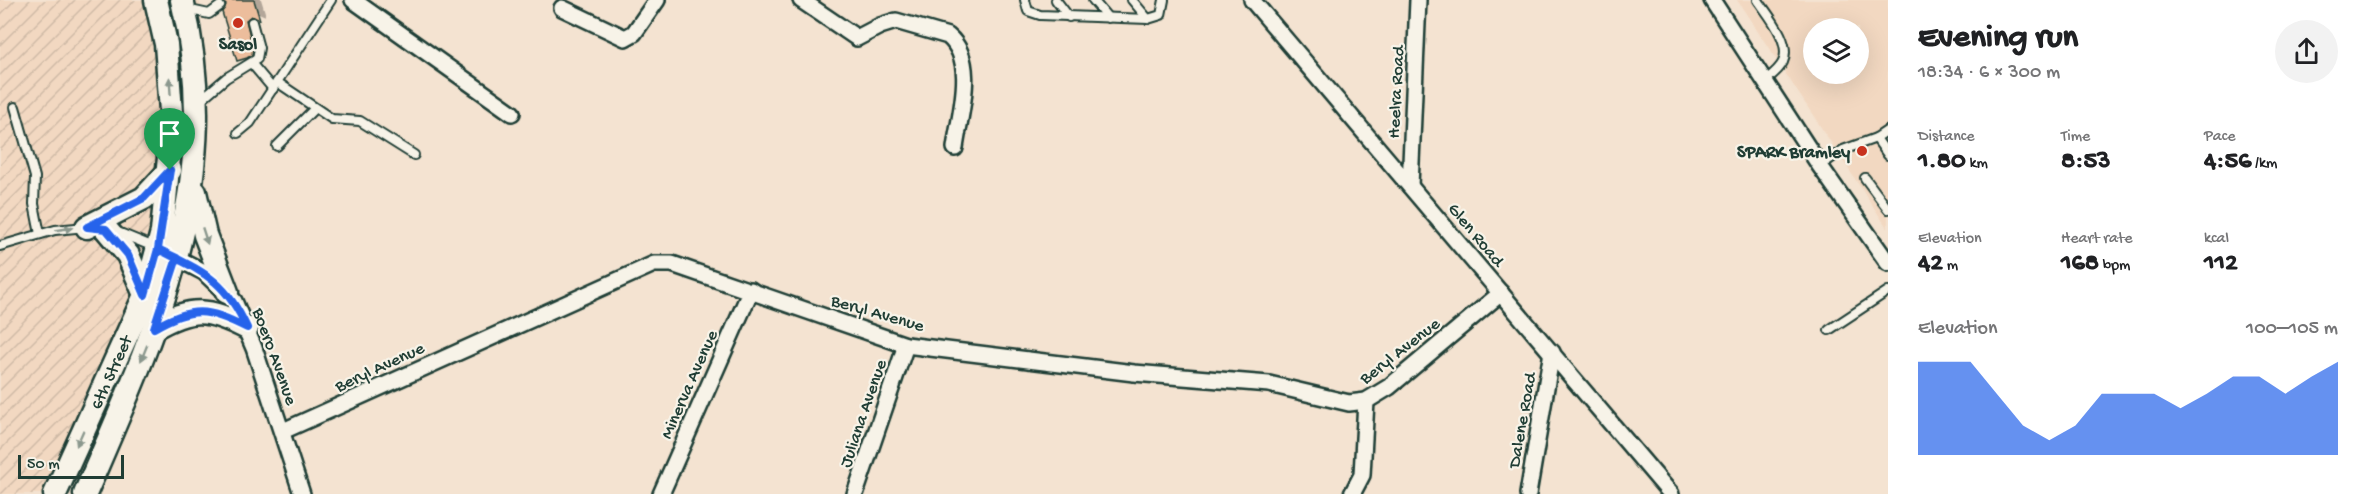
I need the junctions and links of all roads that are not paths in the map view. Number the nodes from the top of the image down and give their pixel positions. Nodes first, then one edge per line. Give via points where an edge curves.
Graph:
1 (156, 0) edge
2 (331, 0) edge
3 (353, 0) edge
4 (657, 0) edge
5 (801, 0) edge
6 (1025, 0) edge
7 (1056, 0) edge
8 (1093, 0) edge
9 (1132, 0) edge
10 (1164, 0) edge
11 (1252, 0) edge
12 (1418, 0) edge
13 (1713, 0) edge
14 (1758, 0) edge
15 (183, 4) edge
16 (220, 6) dead end
17 (562, 8) dead end
18 (1069, 17) junction
19 (1108, 18) junction
20 (1148, 19) junction
21 (252, 22) dead end
22 (252, 64) junction
23 (1766, 80) junction
24 (274, 86) junction
25 (196, 104) junction
26 (15, 107) dead end
27 (314, 109) junction
28 (512, 113) dead end
29 (1888, 130) edge
30 (238, 133) dead end
31 (1876, 138) junction
32 (277, 146) dead end
33 (955, 148) dead end
34 (414, 155) dead end
35 (1888, 155) edge
36 (1821, 166) junction
37 (170, 170) junction
38 (1865, 178) dead end
39 (192, 179) junction
40 (1410, 186) junction
41 (1888, 210) edge
42 (97, 228) junction
43 (40, 234) junction
44 (0, 246) edge
45 (168, 253) junction
46 (1888, 263) edge
47 (751, 290) junction
48 (1888, 291) edge
49 (227, 292) junction
50 (1501, 293) junction
51 (145, 295) junction
52 (154, 328) junction
53 (247, 328) junction
54 (1828, 330) dead end
55 (906, 345) junction
56 (1552, 352) junction
57 (1366, 401) junction
58 (282, 431) junction
59 (55, 494) edge
60 (85, 494) edge
61 (302, 494) edge
62 (661, 494) edge
63 (855, 494) edge
64 (1352, 494) edge
65 (1528, 494) edge
66 (1671, 494) edge

37 -> 1 main road via 170,83
2 - 24 lane
3 - 28 street
4 - 17 street via 634,33 625,38
5 - 33 street via 857,38 896,21 953,40 965,72
6 - 18 lane via 1033,14
7 - 18 lane
8 - 19 lane
9 - 20 lane
10 - 20 lane via 1161,15
11 - 40 street, Glen Road
12 - 40 street, Heelra Road
13 - 23 street
14 - 23 lane via 1777,28 1785,53 1783,63
15 - 16 lane via 209,14
15 - 25 main road via 195,68
18 - 19 lane
19 - 20 lane
21 - 22 lane via 260,53
22 - 24 lane
22 - 25 lane via 226,78
23 - 36 street
24 - 27 lane
24 - 30 lane via 250,123
25 - 39 main road
26 - 43 lane via 35,177 34,204
27 - 32 lane
27 - 34 lane via 332,119 360,121
29 - 31 lane
31 - 35 lane
31 - 36 lane via 1843,150
36 - 46 street
37 - 42 main road via 144,198
37 - 45 main road
38 - 41 lane
39 - 45 main road
39 -> 49 main road via 205,235
40 - 50 street, Glen Road
43 -> 42 lane
42 - 45 lane
42 - 51 main road via 128,255
43 - 44 lane
45 - 49 street, Boero Avenue via 204,272
45 - 51 main road, 6th Street
45 - 52 main road
47 - 55 street, Beryl Avenue
47 - 58 street, Beryl Avenue via 672,264 654,264
47 - 62 street, Minerva Avenue
48 - 54 lane
49 - 53 street, Boero Avenue
50 - 56 street, Glen Road
50 - 57 street, Beryl Avenue via 1389,387
51 -> 59 main road, 6th Street
52 - 53 main road via 196,311 225,316
52 -> 60 main road
53 - 58 street, Boero Avenue
55 - 57 street, Beryl Avenue via 1134,373 1269,384 1340,403
55 - 63 street, Juliana Avenue
56 - 65 street, Dalene Road
56 - 66 street, Glen Road
57 - 64 street via 1362,475
58 - 61 street, Boero Avenue

